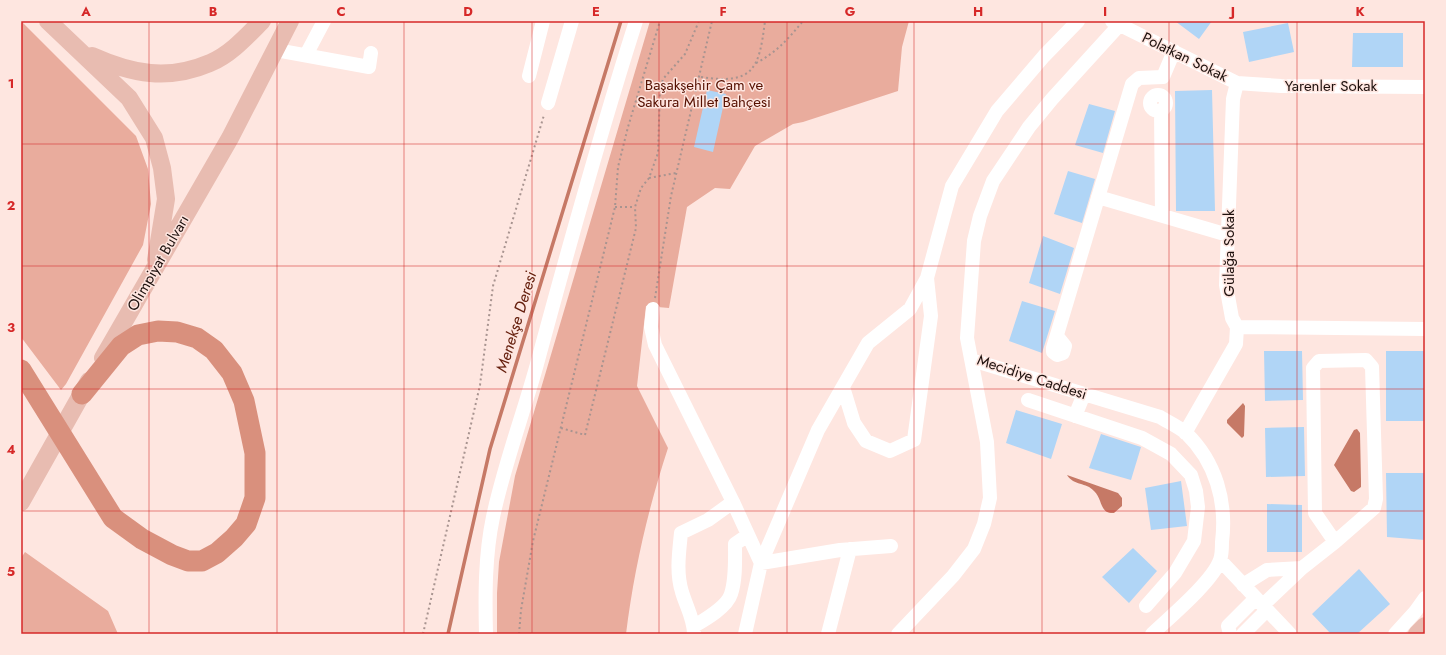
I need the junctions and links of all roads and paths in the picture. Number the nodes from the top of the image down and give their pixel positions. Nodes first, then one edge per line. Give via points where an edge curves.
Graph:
1 (48, 21) edge
2 (262, 21) edge
3 (290, 21) edge
4 (324, 21) edge
5 (543, 21) edge
6 (572, 21) edge
7 (636, 21) edge
8 (660, 21) edge
9 (699, 21) edge
10 (712, 21) edge
11 (765, 21) edge
12 (803, 21) edge
13 (1078, 21) edge
14 (1118, 22) edge
15 (76, 49) junction
16 (276, 50) junction
17 (1174, 51) junction
18 (371, 53) dead end
19 (306, 55) junction
20 (756, 64) junction
21 (529, 76) dead end
22 (700, 77) junction
23 (1237, 83) junction
24 (1425, 87) edge
25 (548, 103) joint
26 (1161, 110) dead end
27 (676, 173) junction
28 (648, 178) junction
29 (1098, 197) junction
30 (615, 206) junction
31 (635, 207) junction
32 (1162, 215) junction
33 (1228, 235) junction
34 (154, 270) junction
35 (927, 278) junction
36 (653, 309) joint
37 (1237, 327) junction
38 (1425, 329) edge
39 (1057, 336) dead end
40 (972, 360) junction
41 (21, 370) edge
42 (843, 387) junction
43 (82, 394) junction
44 (1084, 394) junction
45 (1028, 400) dead end
46 (1075, 416) junction
47 (561, 428) junction
48 (1185, 433) junction
49 (21, 502) edge
50 (734, 502) junction
51 (748, 535) junction
52 (1334, 542) junction
53 (892, 546) dead end
54 (850, 549) junction
55 (1220, 560) junction
56 (760, 563) junction
57 (1302, 568) junction
58 (1243, 585) junction
59 (1425, 598) edge
60 (1262, 604) junction
61 (1146, 606) dead end
62 (1425, 626) edge
63 (694, 630) edge
64 (423, 634) edge
65 (486, 634) edge
66 (519, 634) edge
67 (745, 634) edge
68 (828, 634) edge
69 (898, 634) edge
70 (1152, 634) edge
71 (1230, 634) edge
72 (1243, 634) edge
73 (1290, 634) edge
74 (1395, 634) edge
75 (1418, 634) edge

1 - 15 main road
2 - 15 main road via 240,43 211,63 175,74 143,74 116,67
3 - 16 main road, Olimpiyat Bulvarı
4 - 19 street
5 - 21 street
6 - 25 street
7 - 65 street via 590,171 492,518 485,598
8 - 30 path via 618,167
9 - 28 path via 685,54 662,80 658,154
10 - 22 path
11 - 20 path
12 - 20 path via 769,57
13 - 35 street via 997,111 952,186
14 - 17 street, Polatkan Sokak
14 - 40 street, Mecidiye Caddesi via 1029,127 992,181 980,216 972,267 967,338
15 - 34 main road via 129,98 154,138 162,168 166,199
16 - 19 street
16 - 34 main road, Olimpiyat Bulvarı via 230,138
17 - 23 street, Polatkan Sokak
17 - 29 street via 1163,77 1140,78 1132,84
18 - 19 street via 369,67
20 - 22 path via 751,71 739,77
22 - 27 path
23 - 24 street, Yarenler Sokak via 1281,86
23 - 33 street, Gülağa Sokak via 1233,99
25 - 64 path via 494,286 480,385
26 - 32 street
27 - 28 path
27 - 36 path via 667,213
28 - 31 path via 641,188
29 - 32 street
29 - 39 street
30 - 31 path
30 - 47 path
31 - 47 path via 636,228 585,435
32 - 33 street
33 - 37 street, Gülağa Sokak via 1226,286 1232,318
34 - 43 main road, Olimpiyat Bulvarı
35 - 42 street via 910,309 868,343
35 - 42 street via 931,316 914,440 890,451 866,441 854,423
36 - 50 street via 651,327 655,345
37 - 38 street
37 - 48 street, Gülağa Sokak via 1236,344
40 - 44 street, Mecidiye Caddesi
40 - 69 street via 987,442 990,498 984,524 974,549 953,576
41 - 43 highway via 113,518 142,538 188,561 202,560 218,553 246,524 255,498 255,453 244,401 232,373 214,350 197,338 177,332 158,331 138,335 121,346
42 - 56 street via 818,430
43 - 49 main road, Olimpiyat Bulvarı
44 - 46 street
44 - 48 street, Mecidiye Caddesi via 1160,417
45 - 46 street
46 - 61 street via 1142,438 1171,454 1190,475 1196,491 1198,508 1194,541 1175,573
47 - 66 path via 533,541
48 - 55 street, Mecidiye Caddesi via 1203,453 1214,472 1221,494 1224,528
50 - 51 street
50 - 63 street via 708,520 681,533 678,561 682,591
51 - 56 street
51 - 63 street via 735,544 731,595 713,616
52 - 52 street via 1315,513 1313,368 1319,361 1366,360 1372,367 1376,499 1374,508
52 - 57 street
53 - 54 street
54 - 56 street
54 - 68 street
55 - 58 street
55 - 70 street, Mecidiye Caddesi via 1205,582
56 - 67 street
57 - 58 street via 1267,570
57 - 60 street
58 - 60 street
59 - 74 street
60 - 71 street via 1228,626
60 - 72 street
60 - 73 street
62 - 75 main road

